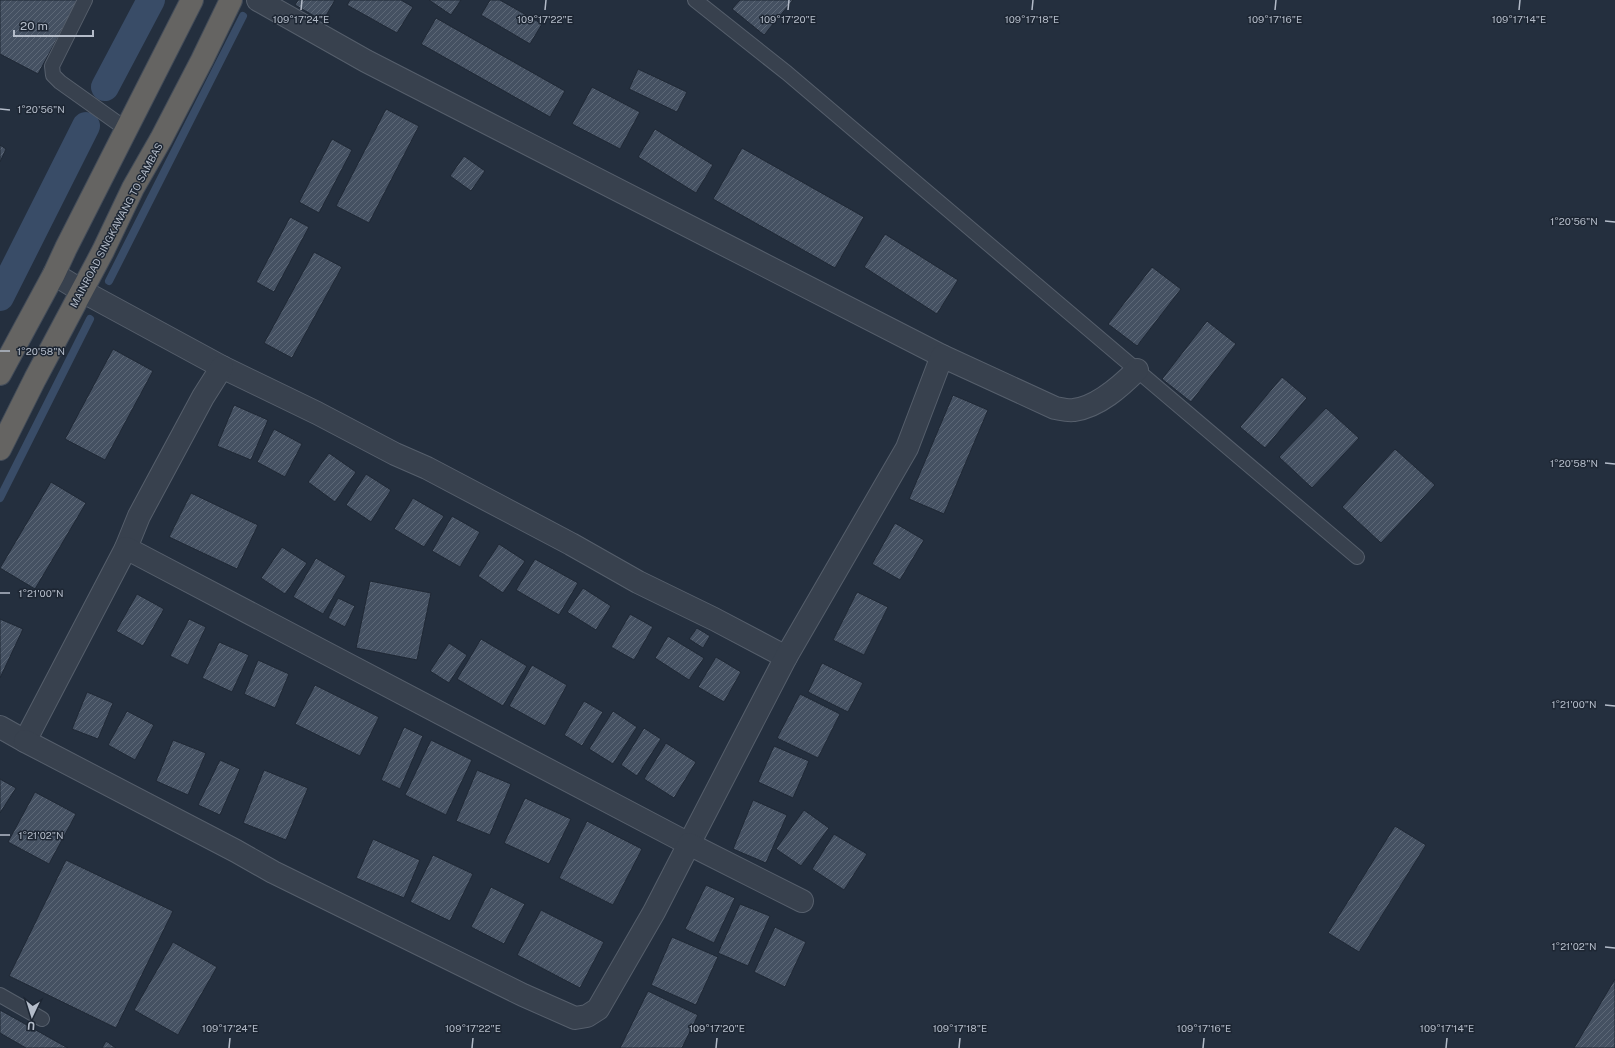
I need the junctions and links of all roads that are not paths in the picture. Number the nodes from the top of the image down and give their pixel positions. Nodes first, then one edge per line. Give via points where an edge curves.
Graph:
1 (85, 0) edge
2 (192, 0) edge
3 (231, 0) edge
4 (258, 0) edge
5 (695, 0) edge
6 (126, 129) junction
7 (54, 274) junction
8 (82, 290) junction
9 (942, 356) junction
10 (222, 367) junction
11 (1137, 370) junction
12 (0, 373) edge
13 (0, 449) edge
14 (126, 548) junction
15 (1357, 557) dead end
16 (786, 657) junction
17 (0, 726) edge
18 (25, 741) junction
19 (689, 844) junction
20 (802, 900) dead end
21 (0, 995) edge
22 (42, 1019) dead end

1 - 6 lane via 52,66 53,75
2 - 6 highway
3 - 8 highway, MAINROAD SINGKAWANG TO SAMBAS
4 - 9 street via 366,61
5 - 11 lane via 787,73
6 - 7 highway
7 - 8 street
7 - 12 highway
8 - 10 street
8 - 13 highway, MAINROAD SINGKAWANG TO SAMBAS
9 - 11 street via 1055,408 1073,410 1088,406 1119,388
9 - 16 street via 907,448
10 - 14 street via 139,516
10 - 16 street via 427,468
11 - 15 lane
14 - 18 street
14 - 19 street
16 - 19 street
17 - 18 street
18 - 19 street via 321,897 575,1018 587,1016 598,1009 654,912
19 - 20 street
21 - 22 lane

